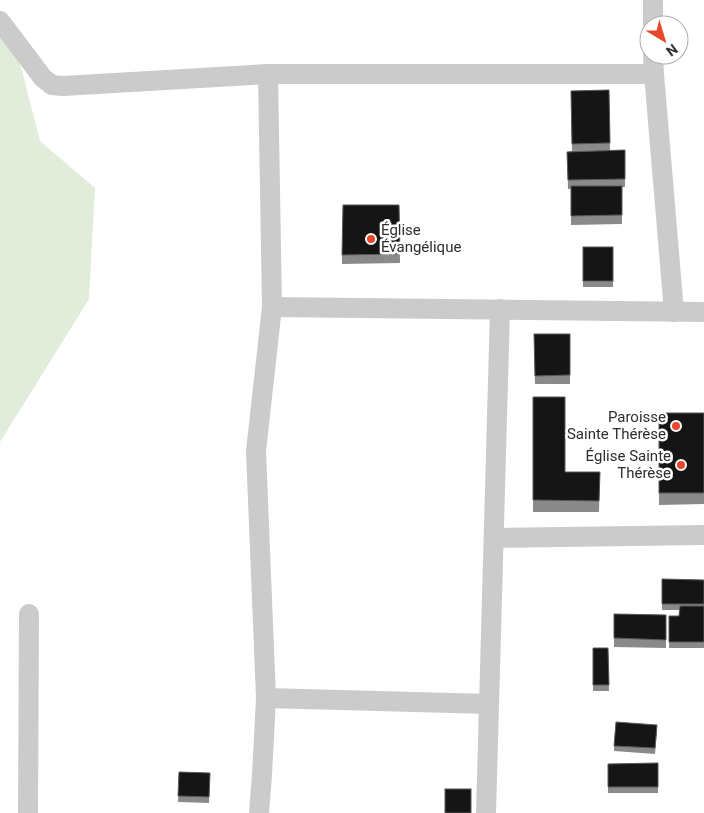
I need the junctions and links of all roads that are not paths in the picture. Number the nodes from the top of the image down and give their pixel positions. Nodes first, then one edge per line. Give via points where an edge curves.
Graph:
1 (653, 0) edge
2 (653, 15) edge
3 (0, 21) edge
4 (654, 65) edge
5 (268, 74) junction
6 (272, 307) junction
7 (500, 309) junction
8 (674, 312) junction
9 (704, 312) edge
10 (704, 535) edge
11 (494, 538) junction
12 (29, 614) dead end
13 (266, 698) junction
14 (489, 704) junction
15 (28, 813) edge
16 (259, 813) edge
17 (486, 813) edge

1 - 2 street
3 - 5 street via 43,78 52,85
4 - 5 street
4 - 8 street
5 - 6 street
6 - 7 street
6 - 13 street via 256,451
7 - 8 street
7 - 11 street
8 - 9 street
10 - 11 street
11 - 14 street
12 - 15 street
13 - 14 street
13 - 16 street
14 - 17 street

